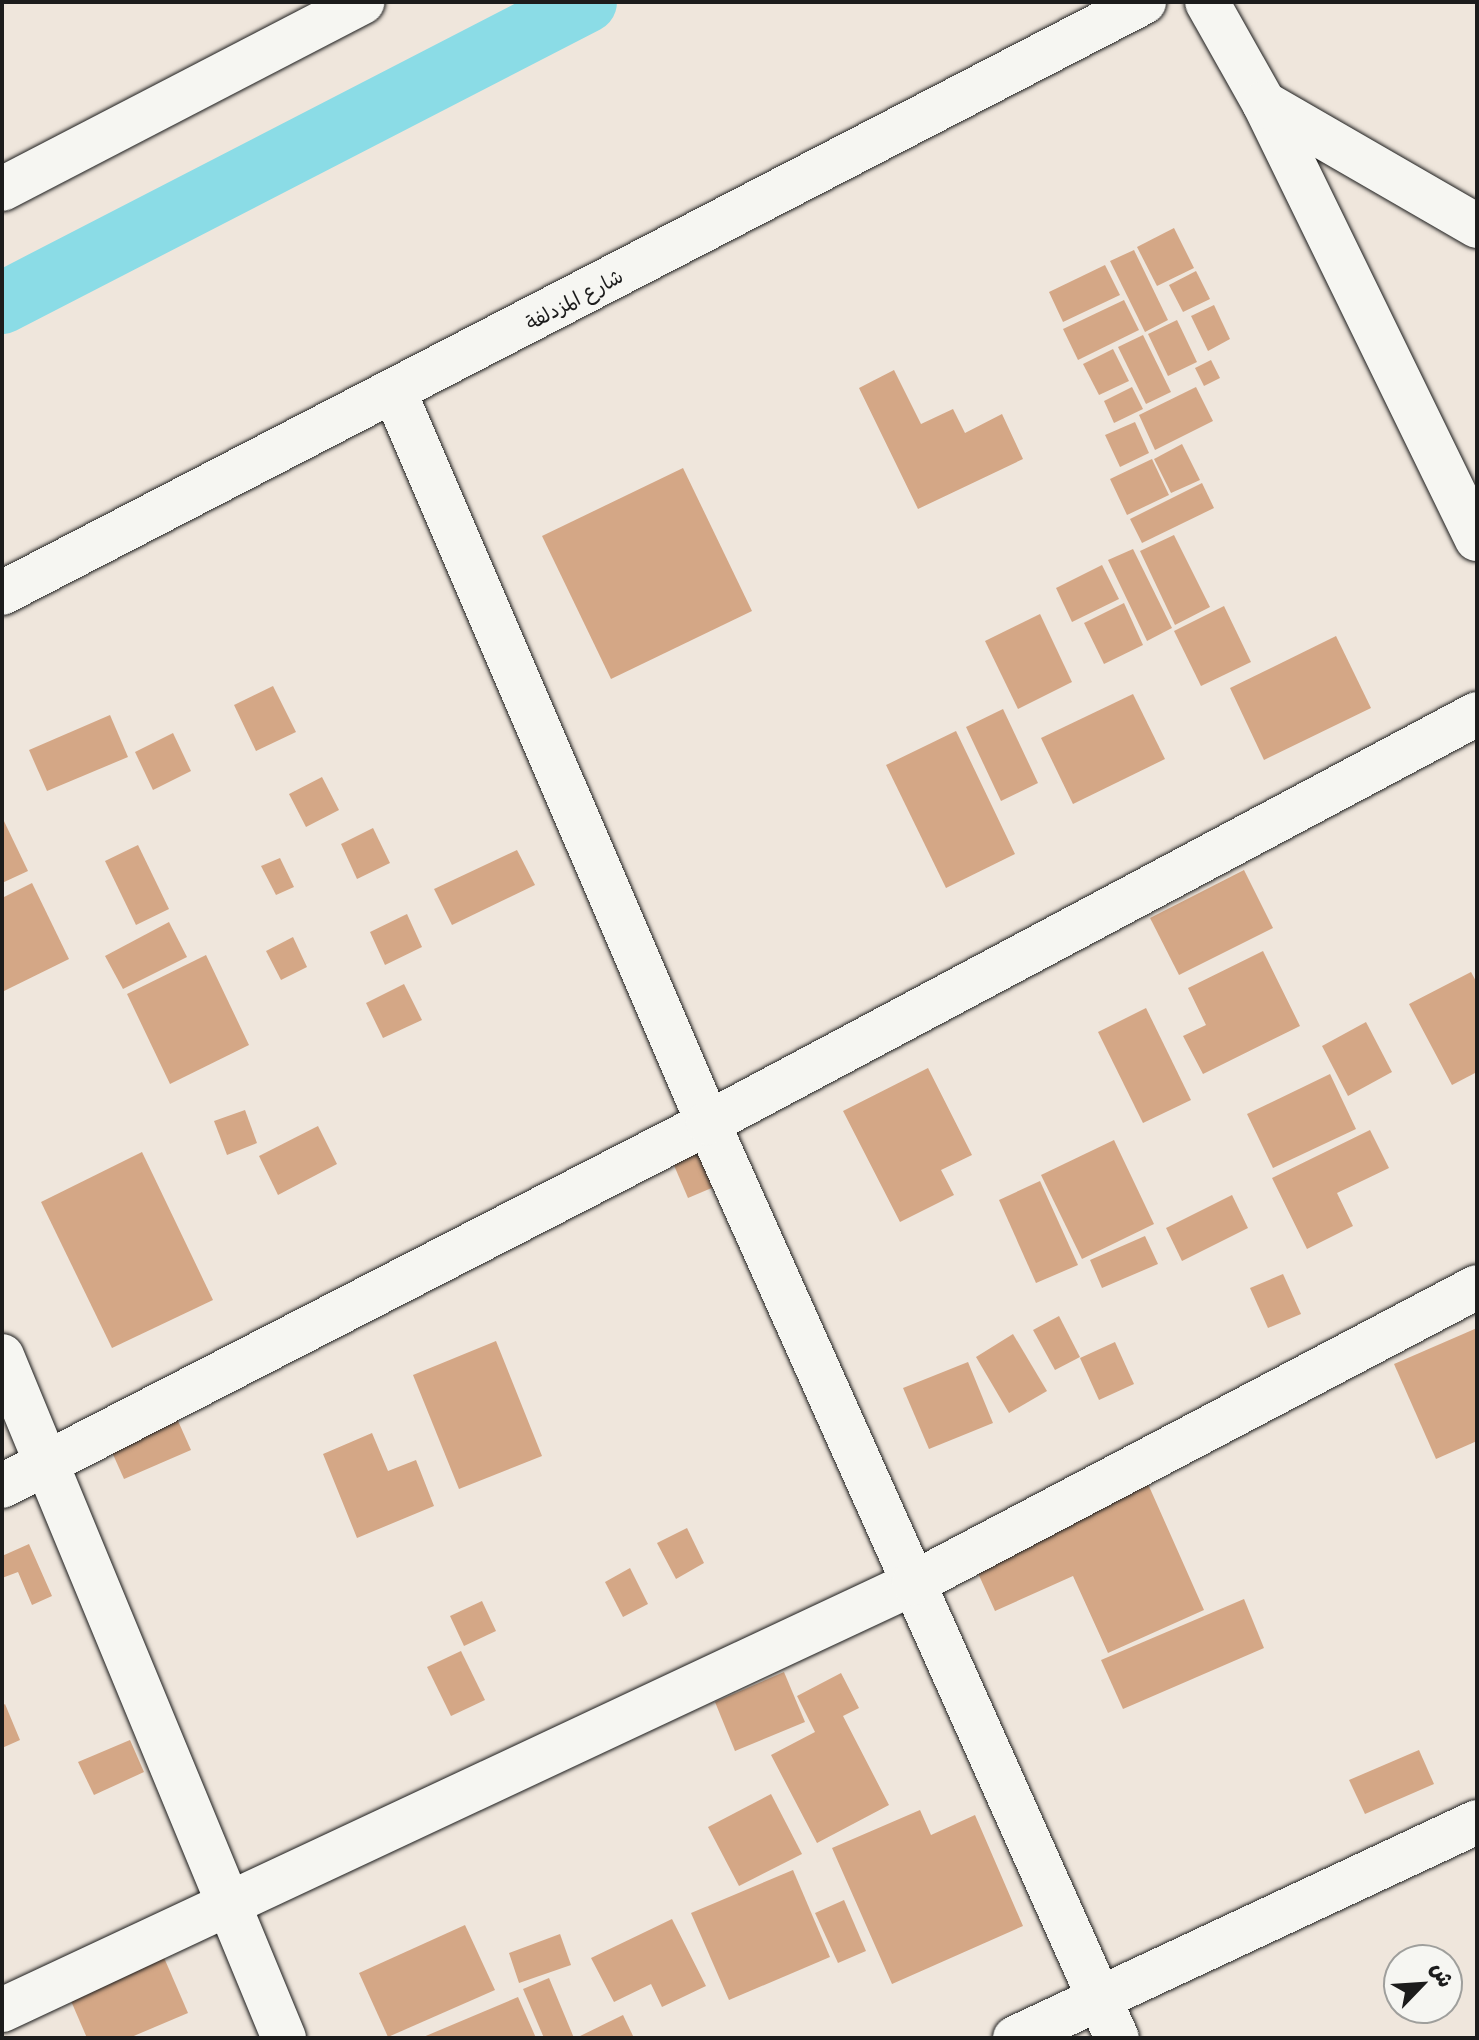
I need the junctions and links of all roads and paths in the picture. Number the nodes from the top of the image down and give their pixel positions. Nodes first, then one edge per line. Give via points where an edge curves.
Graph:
1 (362, 2) edge
2 (1144, 2) edge
3 (1207, 2) edge
4 (1264, 103) junction
5 (2, 189) edge
6 (1477, 226) edge
7 (395, 393) junction
8 (1477, 539) edge
9 (2, 593) edge
10 (1477, 714) edge
11 (708, 1123) junction
12 (1477, 1287) edge
13 (2, 1356) edge
14 (49, 1463) junction
15 (2, 1486) edge
16 (914, 1583) junction
17 (1477, 1822) edge
18 (231, 1904) junction
19 (1101, 1998) junction
20 (2, 2010) edge
21 (284, 2038) edge
22 (1015, 2038) edge
23 (1117, 2038) edge

1 - 5 street
2 - 7 street, شارع المزدلفة
3 - 4 street
4 - 6 street
4 - 8 street
7 - 9 street, شارع المزدلفة
7 - 11 street
10 - 11 street
11 - 14 street
11 - 16 street
12 - 16 street
13 - 14 street
14 - 15 street
14 - 18 street
16 - 18 street
16 - 19 street
17 - 19 street
18 - 20 street
18 - 21 street
19 - 22 street
19 - 23 street

